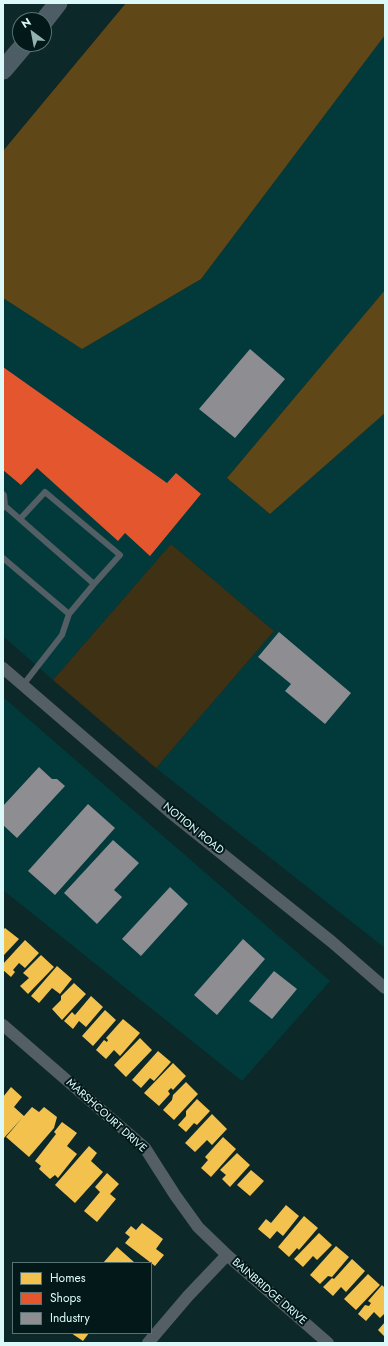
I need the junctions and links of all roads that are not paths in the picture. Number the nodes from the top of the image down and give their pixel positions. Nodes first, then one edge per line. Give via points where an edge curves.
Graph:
1 (58, 3) edge
2 (51, 12) edge
3 (18, 52) edge
4 (3, 70) edge
5 (3, 494) edge
6 (4, 507) edge
7 (20, 519) junction
8 (3, 558) edge
9 (94, 584) junction
10 (69, 614) junction
11 (3, 668) edge
12 (23, 685) junction
13 (385, 988) edge
14 (3, 1025) edge
15 (227, 1255) junction
16 (148, 1343) edge
17 (328, 1343) edge

1 - 2 main road
3 - 4 main road
5 - 6 lane
6 - 7 lane
7 - 9 lane
7 - 9 lane via 45,492 120,555
8 - 10 lane
9 - 10 lane
10 - 12 lane via 62,634
11 - 12 street, NOTION ROAD
12 - 13 street, NOTION ROAD via 170,812 332,942
14 - 15 street, MARSHCOURT DRIVE via 146,1148 198,1227
15 - 16 street, BAINBRIDGE DRIVE
15 - 17 street, BAINBRIDGE DRIVE

